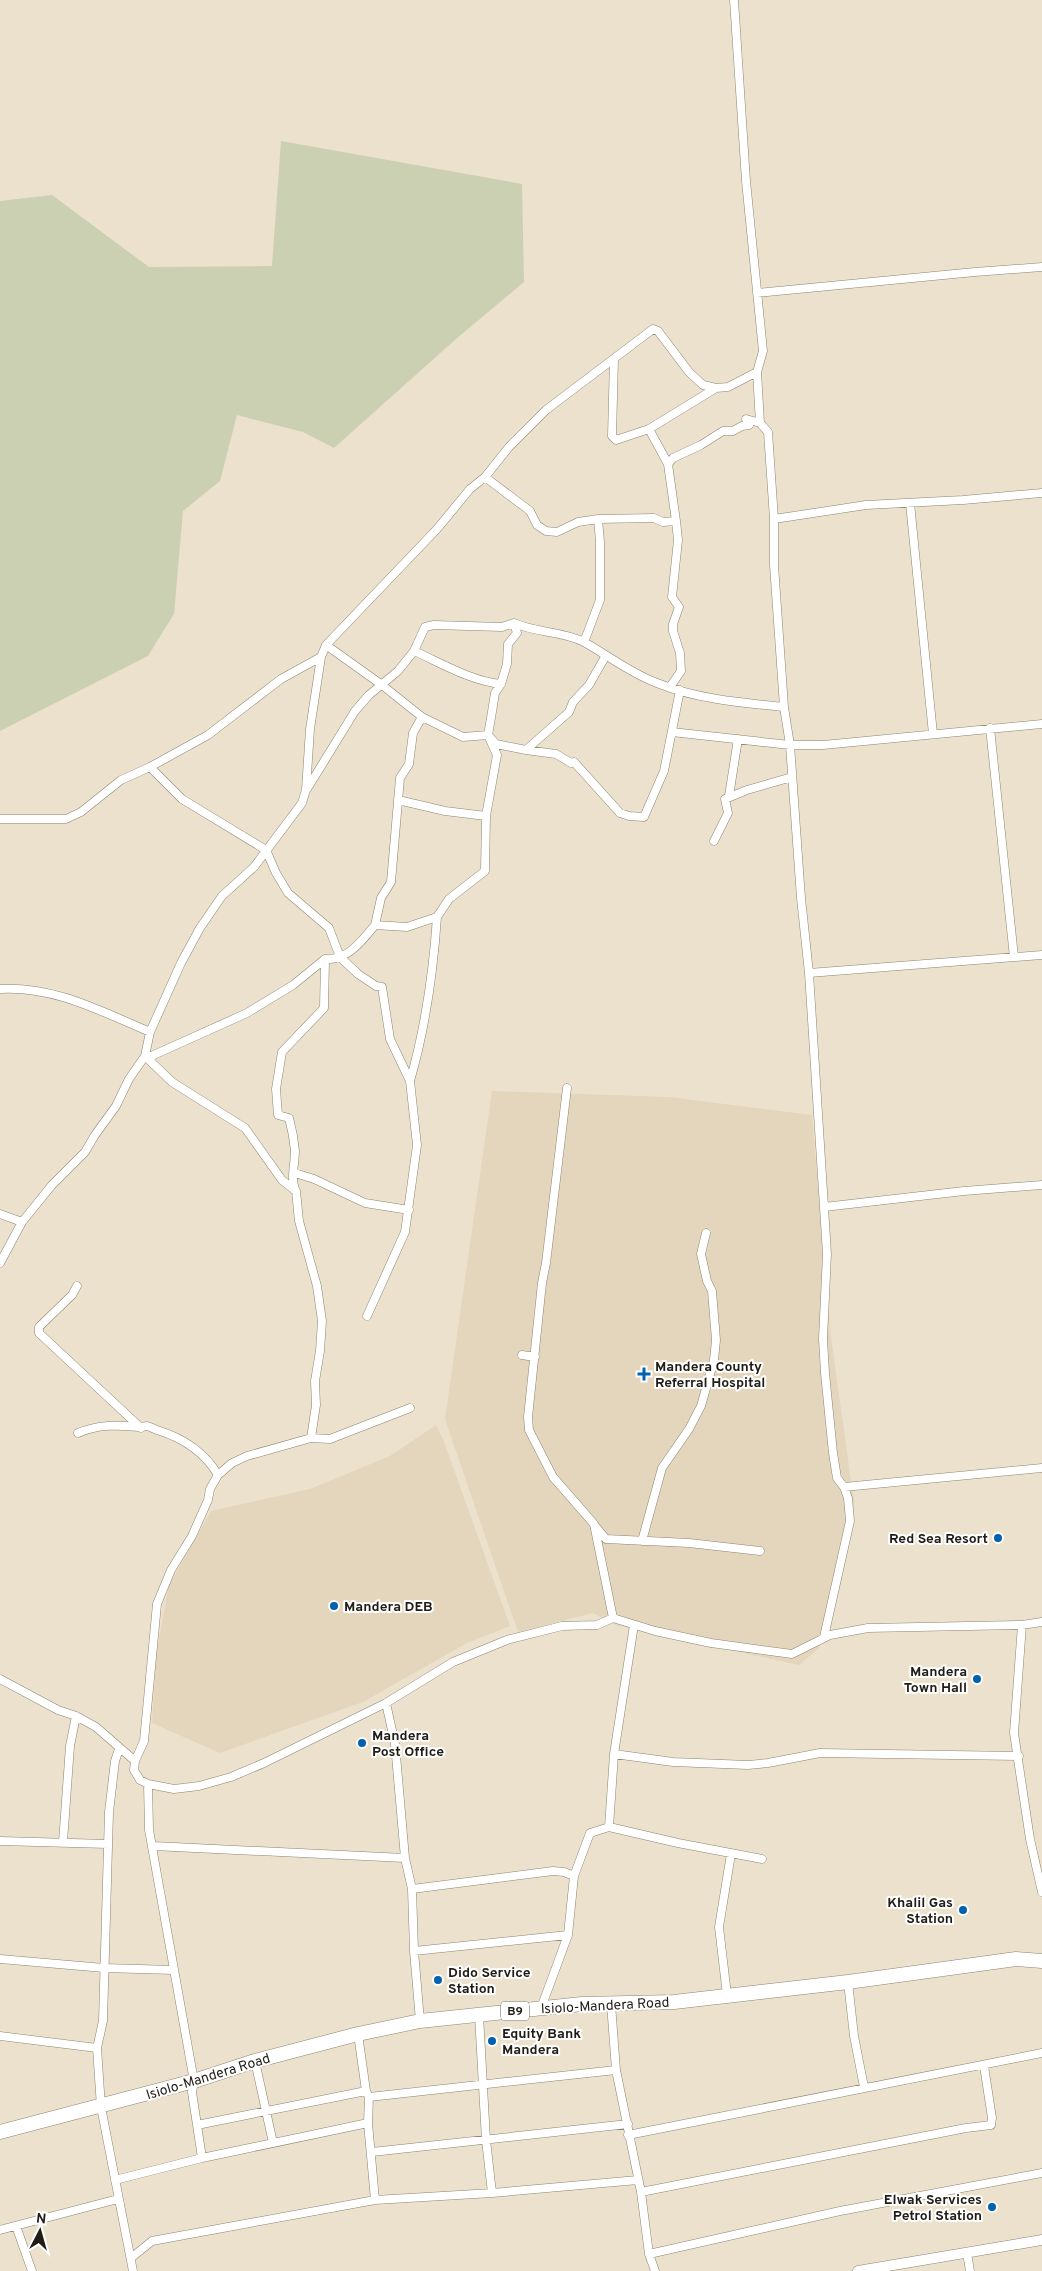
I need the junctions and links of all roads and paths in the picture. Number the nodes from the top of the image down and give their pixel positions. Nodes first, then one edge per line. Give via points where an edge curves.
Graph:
1 (734, 0) edge
2 (1042, 268) edge
3 (758, 293) junction
4 (614, 359) junction
5 (757, 372) junction
6 (716, 388) junction
7 (760, 423) junction
8 (649, 429) junction
9 (668, 464) junction
10 (485, 477) junction
11 (1042, 493) edge
12 (910, 503) junction
13 (598, 519) junction
14 (774, 519) junction
15 (676, 521) junction
16 (514, 624) junction
17 (584, 642) junction
18 (326, 645) junction
19 (414, 651) junction
20 (321, 657) junction
21 (605, 657) junction
22 (501, 684) junction
23 (382, 685) junction
24 (670, 687) junction
25 (680, 690) junction
26 (784, 707) junction
27 (422, 717) junction
28 (1042, 724) edge
29 (990, 728) junction
30 (672, 732) junction
31 (933, 734) junction
32 (488, 735) junction
33 (738, 739) junction
34 (790, 745) junction
35 (526, 750) junction
36 (150, 768) junction
37 (792, 777) junction
38 (306, 790) junction
39 (729, 796) junction
40 (398, 800) junction
41 (486, 816) junction
42 (0, 819) edge
43 (714, 842) dead end
44 (266, 850) junction
45 (438, 917) junction
46 (375, 925) junction
47 (1042, 955) edge
48 (340, 957) junction
49 (1014, 957) junction
50 (325, 959) junction
51 (809, 973) junction
52 (0, 989) edge
53 (150, 1032) junction
54 (146, 1057) junction
55 (410, 1081) junction
56 (567, 1088) dead end
57 (294, 1173) junction
58 (1042, 1185) edge
59 (296, 1191) junction
60 (824, 1207) junction
61 (410, 1210) junction
62 (0, 1214) edge
63 (22, 1222) junction
64 (706, 1233) dead end
65 (0, 1263) edge
66 (77, 1286) dead end
67 (367, 1316) dead end
68 (522, 1355) dead end
69 (534, 1357) junction
70 (410, 1408) dead end
71 (141, 1428) junction
72 (78, 1433) dead end
73 (312, 1438) junction
74 (1042, 1468) edge
75 (218, 1475) junction
76 (844, 1486) junction
77 (594, 1524) junction
78 (642, 1541) junction
79 (760, 1551) dead end
80 (614, 1618) junction
81 (1042, 1622) edge
82 (634, 1624) junction
83 (1022, 1625) junction
84 (824, 1637) junction
85 (0, 1679) edge
86 (386, 1703) junction
87 (76, 1716) junction
88 (119, 1749) junction
89 (614, 1754) junction
90 (1019, 1756) junction
91 (135, 1761) junction
92 (148, 1784) junction
93 (609, 1827) junction
94 (0, 1841) edge
95 (64, 1842) junction
96 (108, 1844) junction
97 (153, 1846) junction
98 (731, 1854) junction
99 (405, 1858) junction
100 (762, 1859) dead end
101 (574, 1876) junction
102 (412, 1889) junction
103 (1042, 1892) edge
104 (568, 1936) junction
105 (414, 1951) junction
106 (0, 1959) edge
107 (1042, 1961) edge
108 (104, 1968) junction
109 (174, 1970) junction
110 (848, 1982) junction
111 (727, 1995) junction
112 (611, 2004) junction
113 (541, 2008) junction
114 (479, 2015) junction
115 (420, 2021) junction
116 (358, 2034) junction
117 (0, 2036) edge
118 (97, 2048) junction
119 (1042, 2053) edge
120 (255, 2061) junction
121 (984, 2066) junction
122 (616, 2070) junction
123 (194, 2081) junction
124 (484, 2084) junction
125 (864, 2088) junction
126 (368, 2094) junction
127 (101, 2107) junction
128 (267, 2111) junction
129 (368, 2123) junction
130 (628, 2124) junction
131 (196, 2125) junction
132 (0, 2132) edge
133 (628, 2135) junction
134 (486, 2140) junction
135 (273, 2143) junction
136 (372, 2152) junction
137 (202, 2158) junction
138 (1042, 2173) edge
139 (115, 2180) junction
140 (638, 2180) junction
141 (641, 2192) junction
142 (492, 2193) junction
143 (118, 2199) junction
144 (375, 2200) junction
145 (16, 2226) junction
146 (0, 2230) edge
147 (1042, 2240) edge
148 (967, 2253) junction
149 (649, 2254) junction
150 (131, 2258) junction
151 (32, 2271) edge
152 (134, 2271) edge
153 (655, 2271) edge
154 (858, 2271) edge
155 (970, 2271) edge

1 - 3 street via 746,181
2 - 3 street
3 - 5 street via 764,352
4 - 6 street via 653,329 703,386
4 - 8 street via 612,436 616,440
4 - 10 street via 546,410
5 - 6 street via 728,387
5 - 7 street
6 - 8 street
7 - 9 street via 746,419 749,425 723,431 673,458
7 - 14 street via 768,432
8 - 9 street
9 - 15 street
10 - 13 street via 530,511 537,525 546,531 557,532 578,522
10 - 18 street via 470,489 437,529
11 - 12 street
12 - 14 street via 866,505
12 - 31 street
13 - 15 street
13 - 17 street via 600,600
14 - 26 street
15 - 24 street via 678,540 672,597 678,607 673,631 680,652 681,671
16 - 17 street
16 - 19 street via 502,627 444,624 425,627
16 - 22 street via 517,633 508,644
17 - 21 street
18 - 20 street
18 - 23 street
19 - 22 street via 463,673
19 - 23 street
20 - 36 street via 281,679 208,735
20 - 38 street via 310,728
21 - 24 street
21 - 35 street via 569,712
22 - 32 street via 495,693
23 - 27 street
23 - 38 street via 355,711
24 - 25 street
25 - 26 street
25 - 30 street
26 - 34 street
27 - 32 street via 463,737
27 - 40 street via 413,733 409,764 400,778
28 - 29 street
29 - 31 street
29 - 49 street
30 - 33 street
30 - 35 street via 660,782 644,817 620,812 574,762 556,754
31 - 34 street via 841,744
32 - 35 street via 496,744
32 - 41 street via 497,755
33 - 34 street
33 - 39 street
34 - 37 street
36 - 42 street via 121,780 81,812 66,819
36 - 44 street via 182,799
37 - 39 street
37 - 51 street
38 - 44 street via 302,803
39 - 43 street via 725,799 728,813
40 - 41 street
40 - 46 street via 391,882 381,898
41 - 45 street via 485,871 449,899
44 - 48 street via 288,892 329,928
44 - 53 street via 254,867 222,896 200,928
45 - 46 street via 407,927
45 - 55 street via 431,992
46 - 48 street via 357,947
47 - 49 street
48 - 50 street
48 - 55 street via 358,974 382,987 390,1039
49 - 51 street
50 - 54 street via 293,985 248,1013
50 - 57 street via 324,1008 282,1052 276,1089 278,1115 289,1118 292,1130
51 - 60 street
52 - 53 street via 21,988 65,996
53 - 54 street
54 - 59 street via 172,1082 245,1128 282,1180
54 - 63 street via 85,1152 52,1184
55 - 61 street via 417,1145
56 - 69 street
57 - 59 street
57 - 61 street via 364,1203
58 - 60 street
59 - 73 street via 299,1221 317,1286 322,1321
60 - 76 street via 827,1254 823,1339 825,1373 837,1478
61 - 67 street via 400,1245
62 - 63 street
63 - 65 street
64 - 78 street via 701,1254 712,1291 716,1340 709,1384 689,1428 662,1468
66 - 71 street via 39,1327 38,1333
68 - 69 street
69 - 77 street via 529,1430 552,1477
70 - 73 street via 330,1439
71 - 72 street via 96,1426
71 - 75 street via 147,1426 190,1444 210,1462
73 - 75 street via 247,1456
74 - 76 street
75 - 91 street via 192,1536 167,1578 157,1604 144,1741
76 - 84 street via 850,1520
77 - 78 street via 606,1539
77 - 80 street
78 - 79 street via 719,1545
80 - 82 street
80 - 86 street via 596,1625 573,1624 541,1630 490,1646 452,1662
81 - 83 street
82 - 84 street via 711,1643 786,1654 800,1652
82 - 89 street
83 - 84 street via 868,1628
83 - 90 street via 1014,1733
85 - 87 street
86 - 92 street via 231,1777 174,1789
86 - 99 street via 396,1744
87 - 88 street via 96,1727
87 - 95 street via 70,1746
88 - 91 street
88 - 96 street via 115,1761
89 - 90 street via 673,1762 748,1765 836,1753
89 - 93 street
90 - 103 street via 1030,1839
91 - 92 street via 134,1770 140,1780
92 - 97 street
93 - 98 street
93 - 101 street via 590,1832
94 - 95 street
95 - 96 street
96 - 108 street
97 - 99 street
97 - 109 street
98 - 100 street
98 - 111 street via 720,1927
99 - 102 street
101 - 102 street via 553,1871
101 - 104 street
102 - 105 street
104 - 105 street
104 - 113 street
105 - 115 street
106 - 108 street
107 - 110 highway, Isiolo-Mandera Road / B9 via 987,1962
108 - 109 street
108 - 118 street via 103,2021
109 - 123 street
110 - 111 highway, Isiolo-Mandera Road / B9
110 - 125 street
111 - 112 highway, Isiolo-Mandera Road / B9 via 674,2002
112 - 113 highway, Isiolo-Mandera Road / B9
112 - 122 street
113 - 114 highway, Isiolo-Mandera Road / B9
114 - 115 highway, Isiolo-Mandera Road / B9
114 - 124 street
115 - 116 highway, Isiolo-Mandera Road / B9
116 - 120 highway, Isiolo-Mandera Road / B9
116 - 126 street
117 - 118 street
118 - 127 street
119 - 121 street
120 - 123 highway, Isiolo-Mandera Road / B9
120 - 128 street
121 - 125 street
121 - 141 street via 991,2125
122 - 124 street
122 - 130 street
123 - 127 highway, Isiolo-Mandera Road / B9
123 - 131 street
124 - 126 street
124 - 134 street
125 - 133 street
126 - 128 street
126 - 129 street
127 - 132 highway, Isiolo-Mandera Road / B9
127 - 139 street
128 - 131 street
128 - 135 street
129 - 135 street
129 - 136 street
130 - 133 street
130 - 134 street
131 - 137 street
133 - 140 street
134 - 136 street
134 - 142 street
135 - 137 street
136 - 144 street
137 - 139 street
138 - 149 street via 840,2211
139 - 143 street
140 - 141 street
140 - 142 street
141 - 149 street
142 - 144 street
143 - 145 street
143 - 150 street
144 - 150 street via 152,2241
145 - 146 street
145 - 151 street
147 - 148 main road
148 - 154 main road
148 - 155 street
149 - 153 street
150 - 152 street

